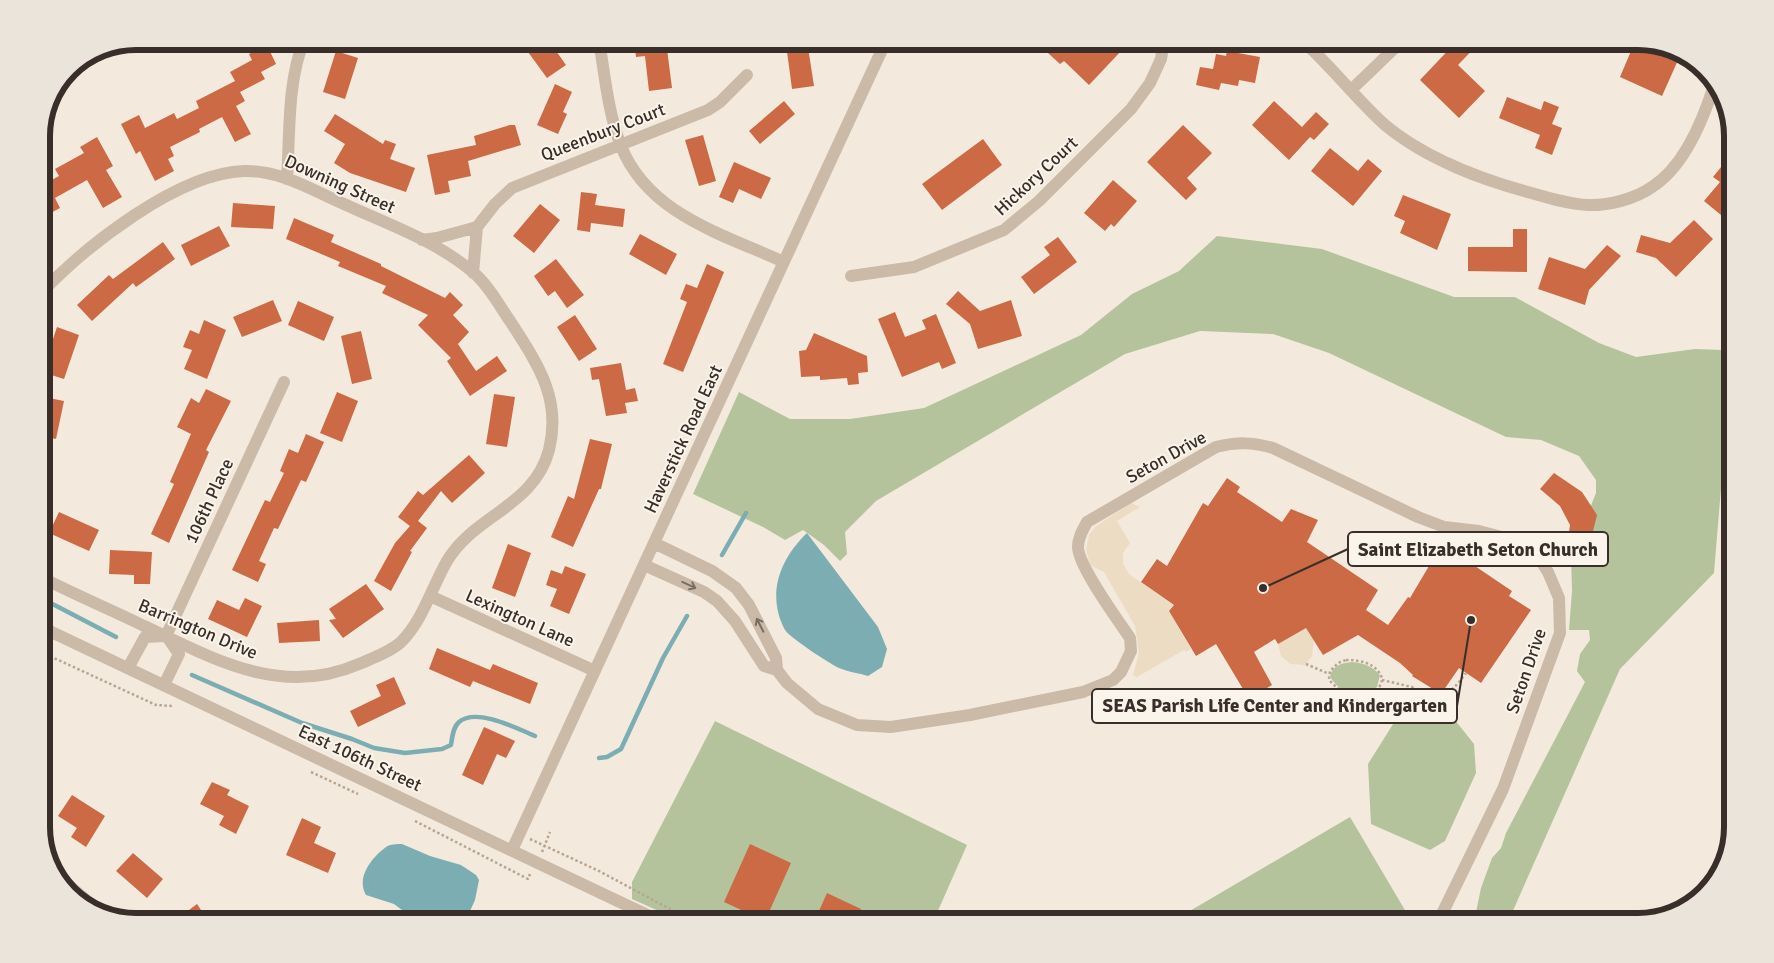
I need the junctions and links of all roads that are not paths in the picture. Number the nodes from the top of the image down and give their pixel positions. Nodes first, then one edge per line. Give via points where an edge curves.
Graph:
1 (300, 50) edge
2 (601, 50) edge
3 (882, 50) edge
4 (1162, 50) edge
5 (1312, 50) edge
6 (1393, 50) edge
7 (746, 75) dead end
8 (1351, 90) junction
9 (1712, 92) edge
10 (620, 144) junction
11 (287, 178) junction
12 (476, 227) junction
13 (422, 240) junction
14 (784, 262) junction
15 (474, 273) junction
16 (851, 276) dead end
17 (50, 285) edge
18 (541, 368) joint
19 (284, 382) dead end
20 (654, 543) junction
21 (644, 565) junction
22 (50, 581) edge
23 (430, 596) junction
24 (50, 631) edge
25 (166, 636) junction
26 (128, 668) junction
27 (777, 670) junction
28 (594, 672) junction
29 (164, 685) junction
30 (512, 850) junction
31 (643, 913) edge
32 (1442, 913) edge

1 - 11 street via 294,84
2 - 10 street
3 - 14 street, Haverstick Road East
4 - 16 street, Hickory Court via 1150,83 1131,109 1039,201 1004,230 914,267
5 - 8 street
6 - 8 street
7 - 10 street, Queenbury Court via 708,110
8 - 9 street via 1386,125 1454,166 1506,186 1567,203 1588,205 1608,204 1634,196 1665,177 1683,154
10 - 12 street, Queenbury Court via 512,188
10 - 14 street via 639,179 658,200 677,213
11 - 13 street, Downing Street
11 - 17 street, Downing Street via 274,173 244,171 213,174 136,215 95,243
12 - 13 street
12 - 15 street
13 - 15 street, Downing Street
14 - 20 street, Haverstick Road East
15 - 18 street, Downing Street via 494,297
18 - 23 street, Barrington Drive via 550,394 552,430 548,454 536,478 516,502 466,536 449,558
19 - 25 street, 106th Place
20 - 21 street, Haverstick Road East
27 -> 20 street, Seton Drive via 776,658 749,605 736,588 712,571
21 -> 27 street, Seton Drive via 717,601 736,622 764,666
21 - 28 street, Haverstick Road East
22 - 25 street, Barrington Drive
23 - 25 street, Barrington Drive via 399,644 347,669 319,676 292,677 246,671
23 - 28 street, Lexington Lane
24 - 26 street, East 106th Street
25 - 26 street via 145,637
25 - 29 street via 179,654
26 - 29 street, East 106th Street
27 - 32 street, Seton Drive via 818,709 839,719 891,728 1084,692 1112,680 1131,651 1130,638 1084,565 1078,549 1079,537 1088,522 1216,447 1237,442 1273,448 1444,527 1499,534 1517,540 1535,552 1559,598 1560,633 1503,789
28 - 30 street, Haverstick Road East
29 - 30 street, East 106th Street
30 - 31 street, East 106th Street

